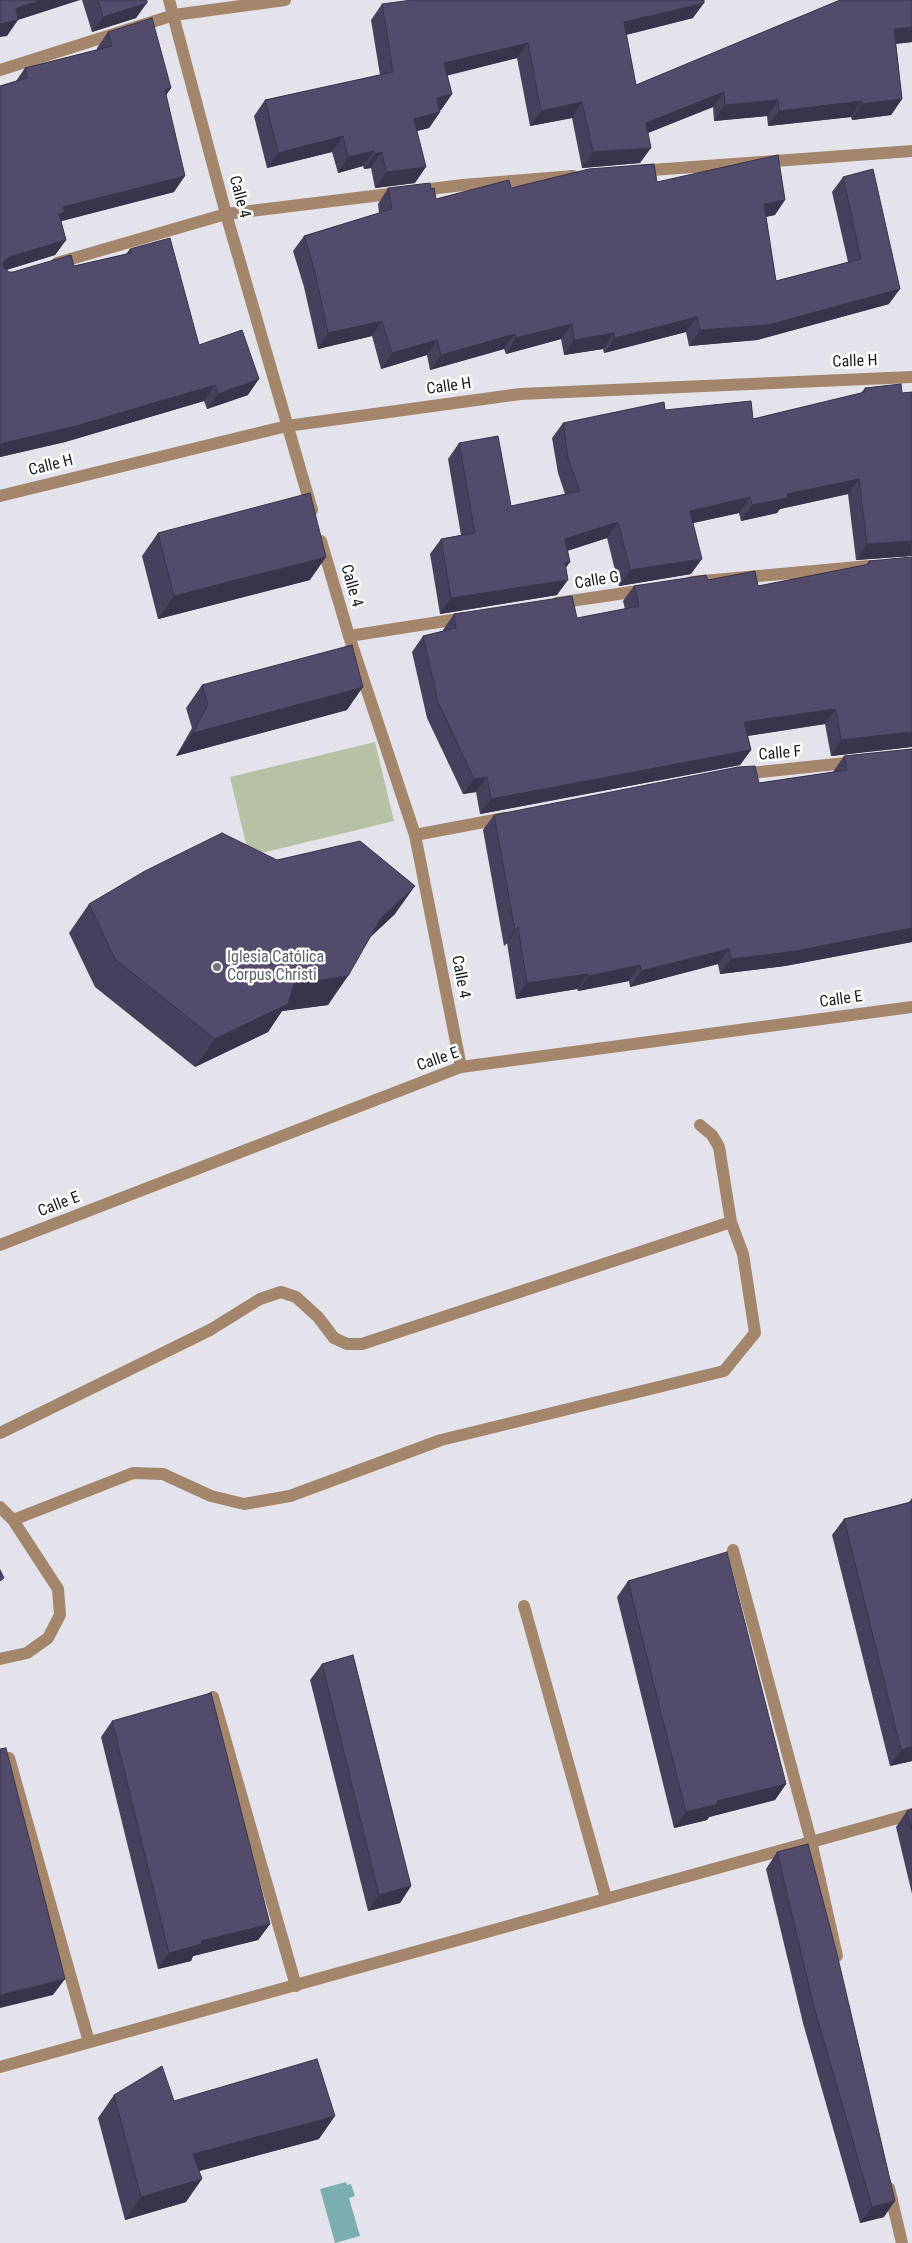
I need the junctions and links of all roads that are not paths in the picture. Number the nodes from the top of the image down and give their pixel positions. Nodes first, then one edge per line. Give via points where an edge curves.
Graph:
1 (169, 0) edge
2 (285, 0) edge
3 (174, 15) junction
4 (0, 70) edge
5 (912, 151) edge
6 (622, 172) edge
7 (582, 175) edge
8 (226, 214) junction
9 (47, 266) edge
10 (912, 377) edge
11 (287, 426) junction
12 (0, 496) edge
13 (880, 566) edge
14 (684, 584) edge
15 (654, 588) edge
16 (546, 605) edge
17 (477, 616) edge
18 (349, 636) junction
19 (864, 761) edge
20 (726, 775) edge
21 (522, 814) edge
22 (415, 835) junction
23 (912, 1007) edge
24 (461, 1067) junction
25 (700, 1126) dead end
26 (731, 1222) junction
27 (0, 1245) edge
28 (0, 1434) edge
29 (0, 1507) edge
30 (13, 1520) junction
31 (733, 1550) dead end
32 (524, 1606) dead end
33 (0, 1660) edge
34 (213, 1697) edge
35 (8, 1758) edge
36 (912, 1814) edge
37 (811, 1841) junction
38 (606, 1898) junction
39 (839, 1965) edge
40 (296, 1986) junction
41 (89, 2042) junction
42 (0, 2067) edge
43 (887, 2176) edge
44 (902, 2243) edge

1 - 3 street, Calle 4
2 - 3 street
3 - 4 street
3 - 8 street, Calle 4
5 - 6 street
7 - 8 street via 463,185
8 - 9 street
8 - 11 street, Calle 4
10 - 11 street, Calle H via 520,394
11 - 12 street, Calle H
11 - 18 street, Calle 4
13 - 14 street
15 - 16 street, Calle G
17 - 18 street
18 - 22 street, Calle 4
19 - 20 street, Calle F
21 - 22 street
22 - 24 street, Calle 4
23 - 24 street, Calle E
24 - 27 street, Calle E
25 - 26 street via 712,1135 719,1147
26 - 28 street via 362,1344 347,1344 334,1338 318,1317 296,1297 281,1292 260,1299 210,1330
26 - 30 street via 743,1254 754,1333 724,1371 441,1440 290,1496 244,1504 211,1496 163,1474 133,1473
29 - 30 street
30 - 33 street via 58,1588 60,1616 48,1638 27,1653
31 - 37 street
32 - 38 street
34 - 40 street
35 - 41 street
36 - 37 street
37 - 38 street
37 - 39 street
38 - 40 street
40 - 41 street
41 - 42 street
43 - 44 street

